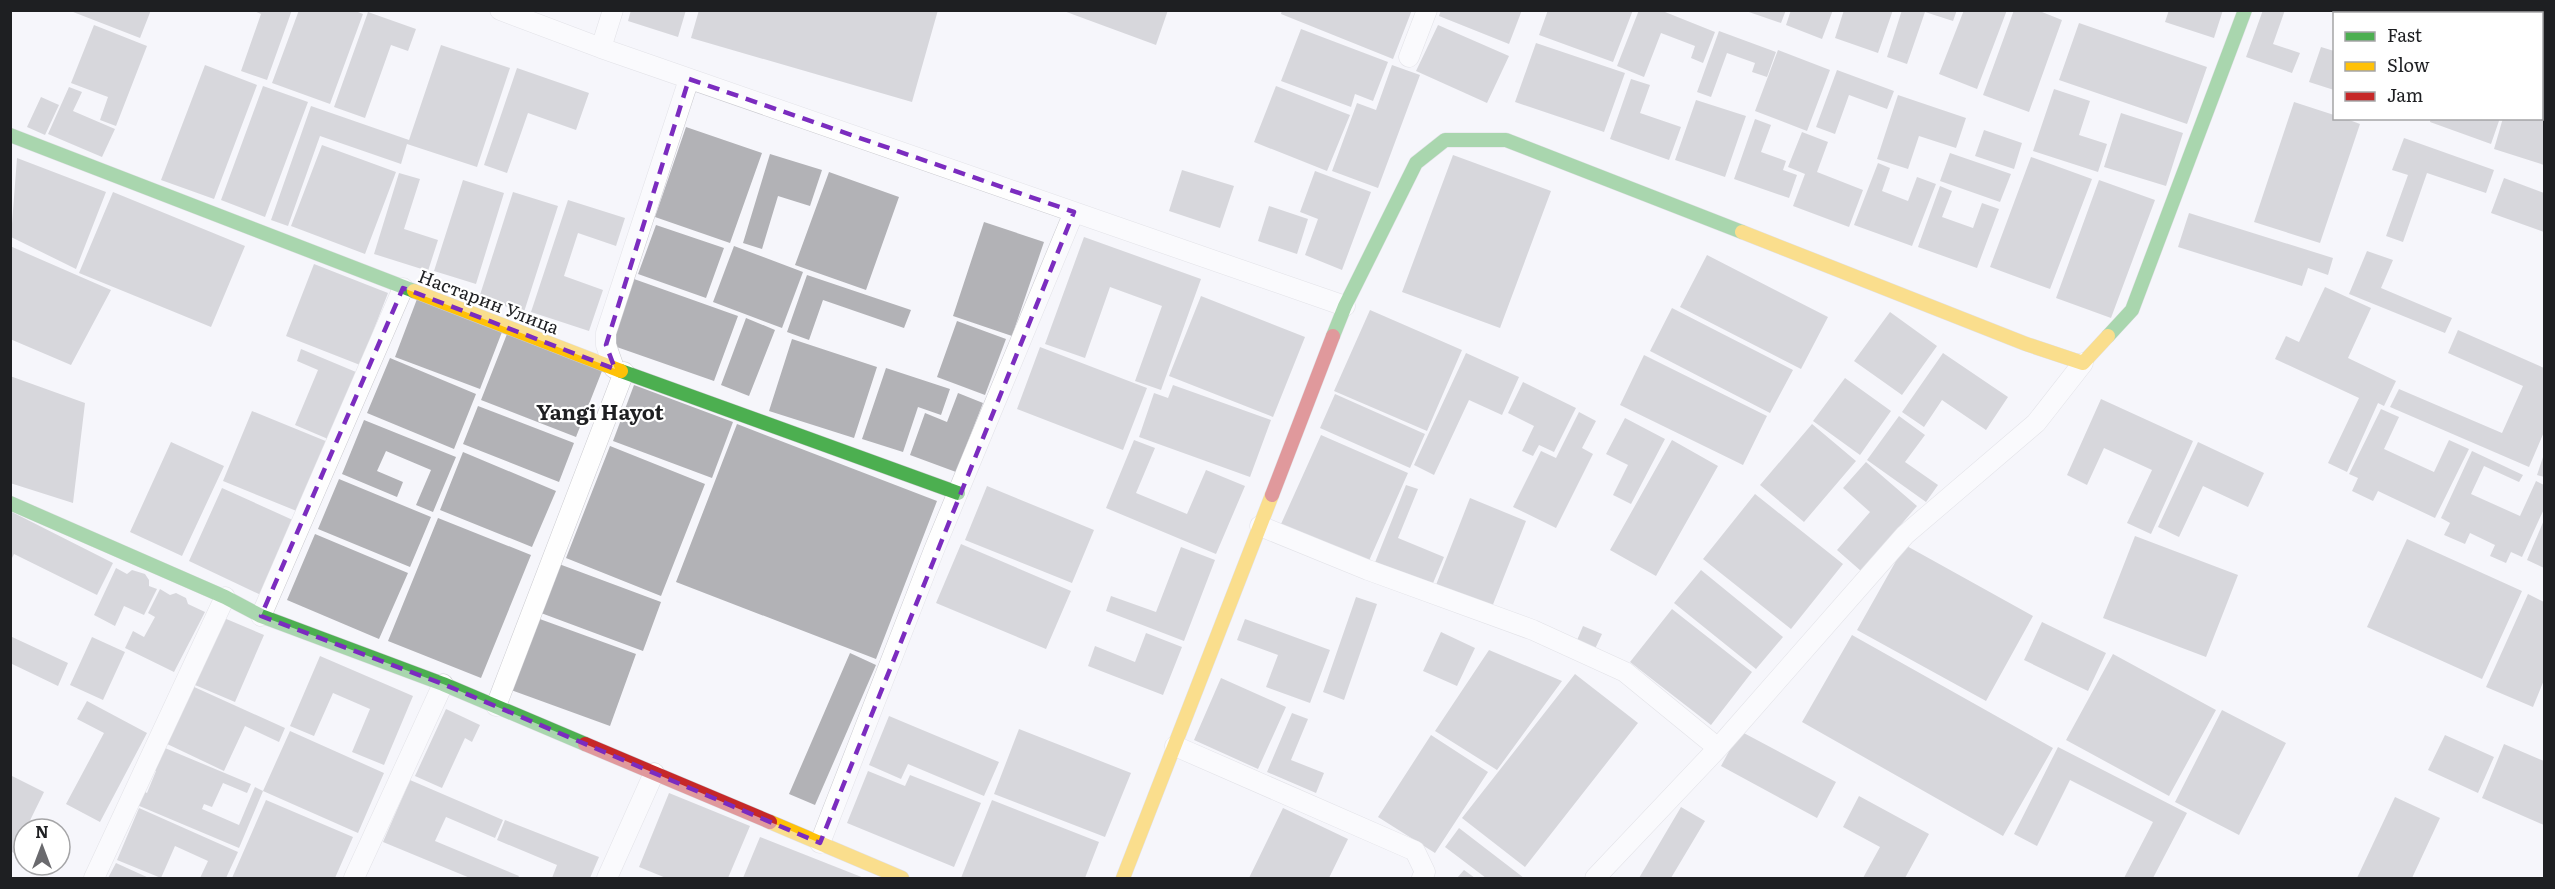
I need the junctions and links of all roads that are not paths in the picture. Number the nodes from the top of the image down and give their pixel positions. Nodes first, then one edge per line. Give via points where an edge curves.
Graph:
1 (500, 10) edge
2 (613, 10) edge
3 (1427, 10) edge
4 (2246, 10) edge
5 (601, 48) junction
6 (1409, 57) dead end
7 (689, 79) junction
8 (10, 135) edge
9 (1074, 212) junction
10 (403, 288) junction
11 (1345, 306) junction
12 (2083, 363) junction
13 (619, 370) junction
14 (958, 493) junction
15 (10, 503) edge
16 (1260, 526) junction
17 (225, 597) junction
18 (261, 616) junction
19 (443, 684) junction
20 (496, 706) junction
21 (1175, 746) junction
22 (1718, 748) junction
23 (654, 773) junction
24 (820, 843) junction
25 (891, 876) edge
26 (94, 879) edge
27 (354, 879) edge
28 (608, 879) edge
29 (1124, 879) edge
30 (1422, 879) edge
31 (1595, 879) edge

1 - 5 street
2 - 5 street
3 - 6 street
4 - 12 street via 2132,310
5 - 7 street
7 - 9 street
7 - 13 street via 606,333 606,345
8 - 10 street, Настарин Улица
9 - 11 street
9 - 14 street
10 - 13 street, Настарин Улица
10 - 18 street
11 - 12 street via 1416,164 1445,140 1506,140
11 - 16 street
12 - 22 street via 2036,423 1905,535
13 - 14 street, Настарин Улица
13 - 20 street
14 - 24 street
15 - 17 street
16 - 21 street
16 - 22 street via 1533,630 1624,672
17 - 18 street
17 - 26 street
18 - 19 street
19 - 20 street
19 - 27 street
20 - 23 street
21 - 29 street
21 - 30 street via 1415,851 1425,872
22 - 31 street
23 - 24 street
23 - 28 street
24 - 25 street

